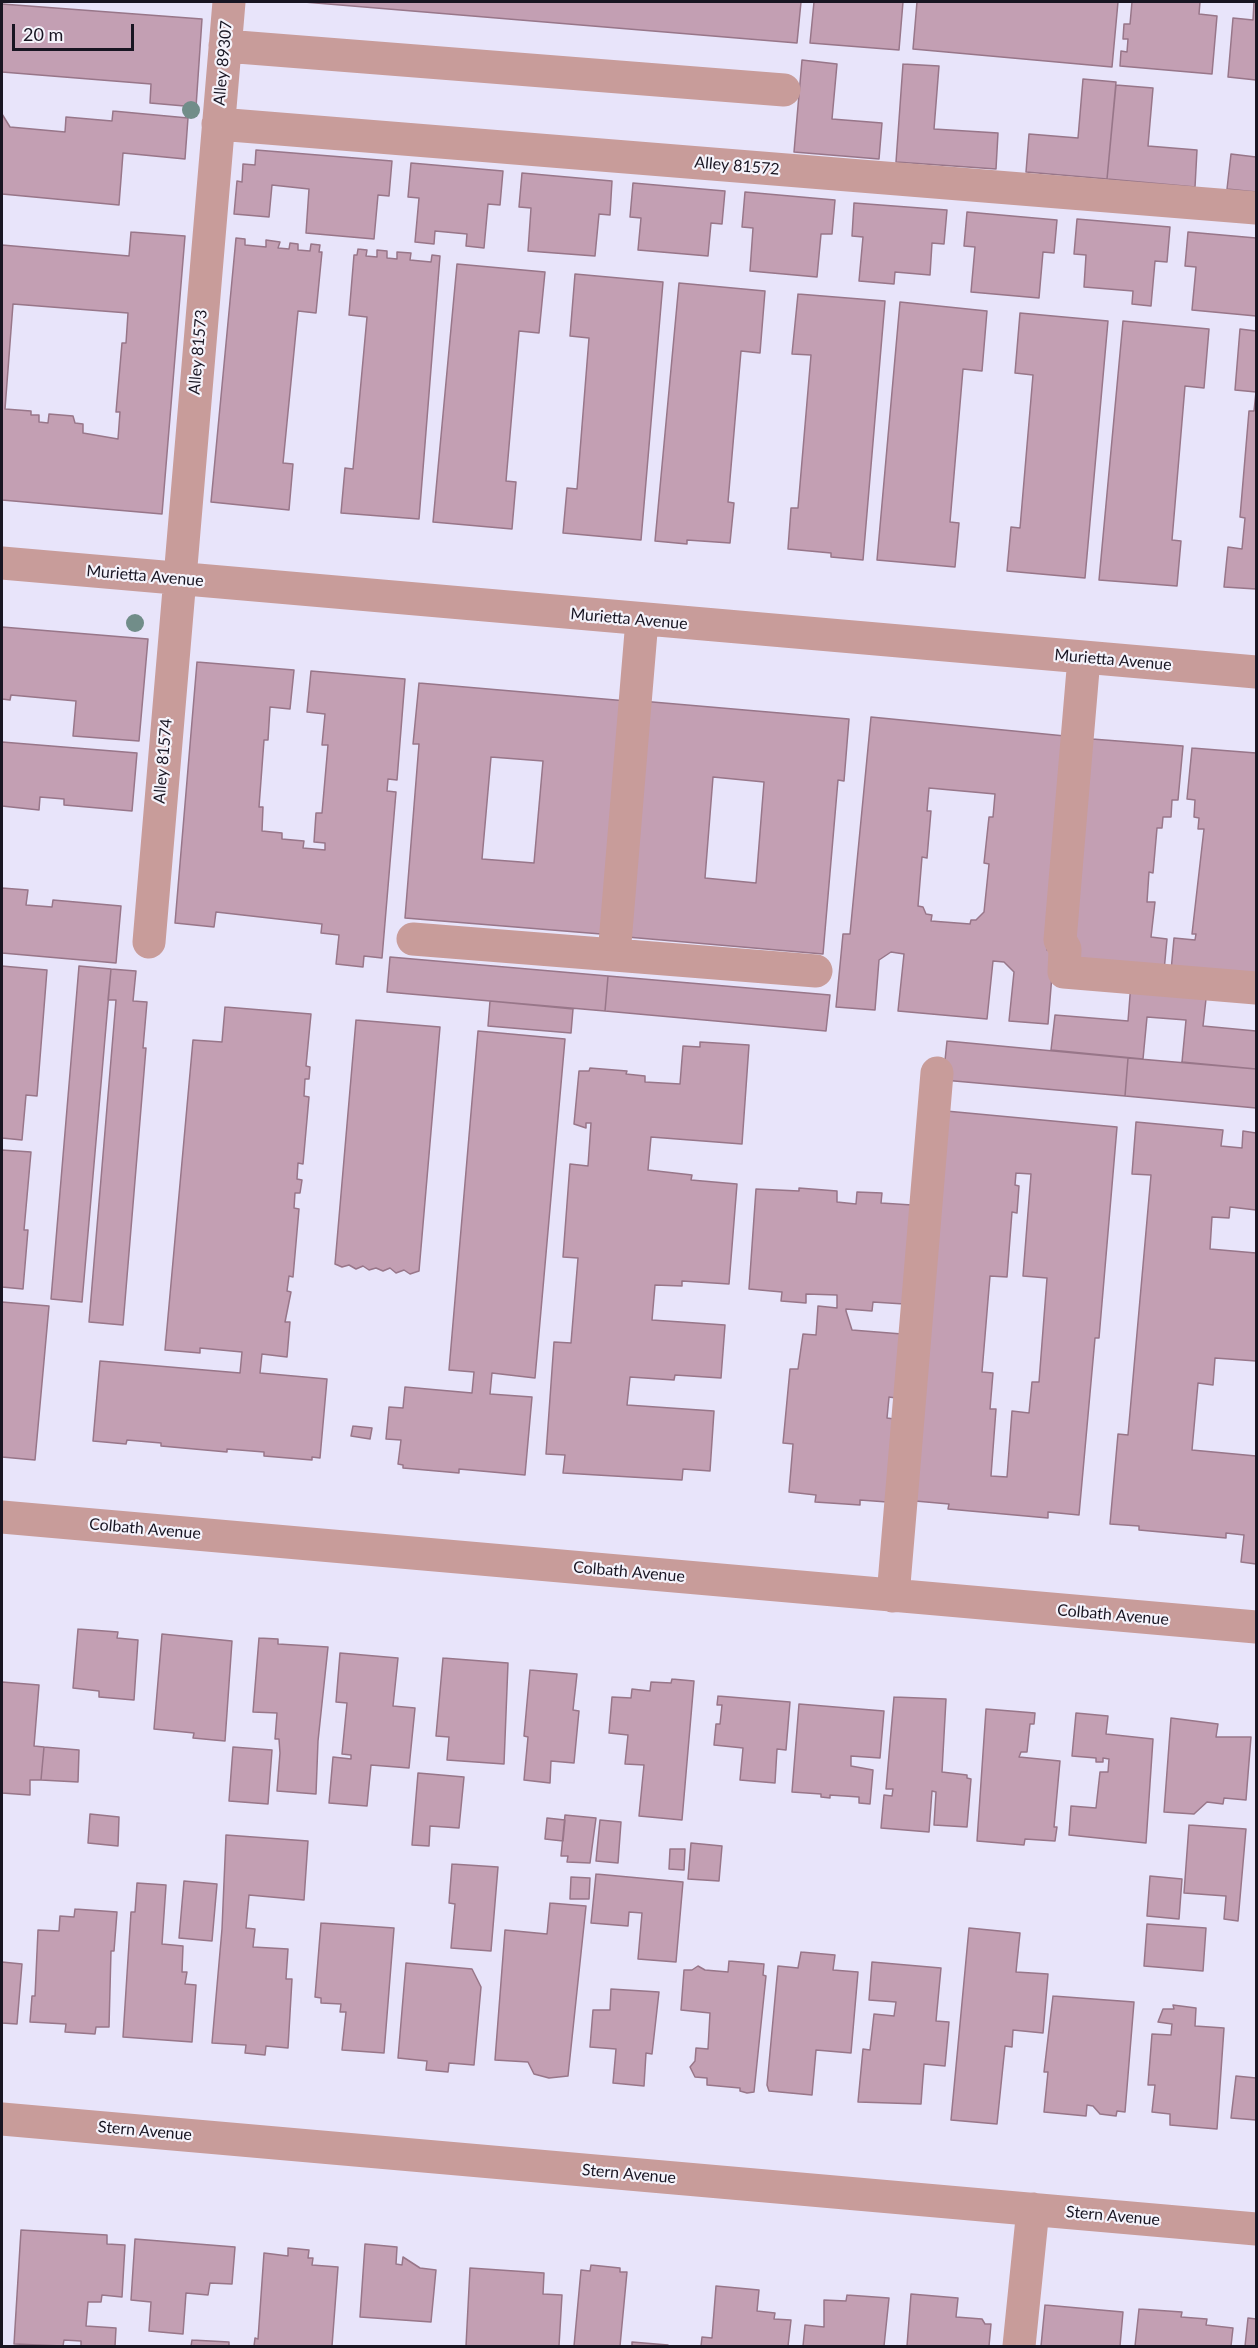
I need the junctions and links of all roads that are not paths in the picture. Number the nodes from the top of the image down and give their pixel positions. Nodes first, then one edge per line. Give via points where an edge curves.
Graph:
1 (229, 2) edge
2 (225, 46) junction
3 (784, 90) dead end
4 (218, 124) junction
5 (1257, 208) edge
6 (2, 563) edge
7 (178, 579) junction
8 (642, 620) junction
9 (1084, 658) junction
10 (1257, 672) edge
11 (413, 939) dead end
12 (148, 942) dead end
13 (614, 955) junction
14 (816, 971) dead end
15 (1257, 988) edge
16 (937, 1073) dead end
17 (2, 1517) edge
18 (893, 1596) junction
19 (1257, 1627) edge
20 (2, 2119) edge
21 (1033, 2209) junction
22 (1257, 2229) edge
23 (1019, 2346) edge

1 - 2 street, Alley 89307
2 - 3 street
2 - 4 street, Alley 89307
4 - 5 street, Alley 81572
4 - 7 street, Alley 81573
6 - 7 street, Murietta Avenue
7 - 8 street, Murietta Avenue
7 - 12 street, Alley 81574
8 - 9 street, Murietta Avenue
8 - 13 street
9 - 10 street, Murietta Avenue
9 - 15 street via 1060,940 1065,949 1064,972
11 - 13 street
13 - 14 street
16 - 18 street
17 - 18 street, Colbath Avenue
18 - 19 street, Colbath Avenue
20 - 21 street, Stern Avenue
21 - 22 street, Stern Avenue
21 - 23 street

